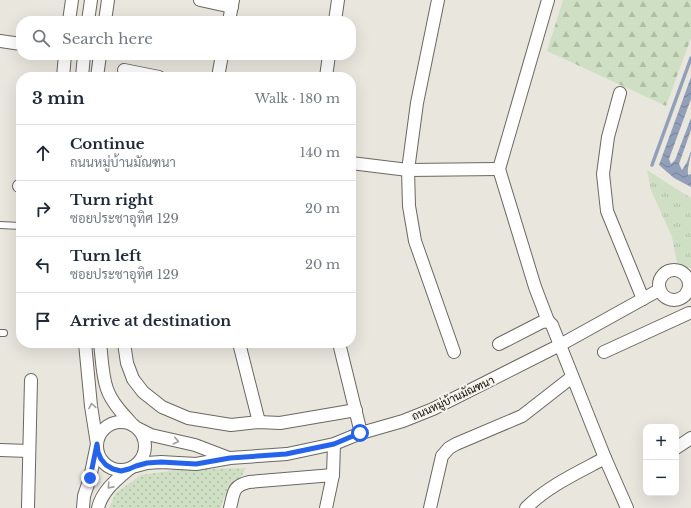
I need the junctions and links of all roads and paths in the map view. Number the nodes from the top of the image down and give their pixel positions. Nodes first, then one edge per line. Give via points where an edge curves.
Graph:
1 (72, 0) edge
2 (91, 0) edge
3 (108, 0) edge
4 (200, 0) edge
5 (338, 0) edge
6 (438, 0) edge
7 (548, 0) edge
8 (232, 3) edge
9 (70, 16) edge
10 (89, 16) edge
11 (106, 16) edge
12 (230, 16) edge
13 (336, 16) edge
14 (0, 42) edge
15 (16, 44) edge
16 (65, 60) edge
17 (84, 60) edge
18 (99, 60) edge
19 (221, 60) edge
20 (328, 60) edge
21 (124, 70) dead end
22 (63, 72) edge
23 (82, 72) edge
24 (98, 72) edge
25 (134, 72) edge
26 (219, 72) edge
27 (327, 72) edge
28 (620, 93) dead end
29 (356, 164) edge
30 (499, 169) junction
31 (408, 170) junction
32 (0, 225) edge
33 (16, 226) edge
34 (690, 278) edge
35 (660, 290) junction
36 (682, 298) junction
37 (643, 299) junction
38 (690, 314) edge
39 (548, 322) junction
40 (500, 344) dead end
41 (560, 345) junction
42 (85, 348) edge
43 (101, 348) edge
44 (125, 348) edge
45 (240, 348) edge
46 (340, 348) edge
47 (454, 352) dead end
48 (604, 352) dead end
49 (572, 377) junction
50 (31, 380) dead end
51 (356, 410) junction
52 (258, 422) junction
53 (136, 427) junction
54 (360, 433) junction
55 (691, 438) edge
56 (97, 444) junction
57 (334, 444) junction
58 (679, 446) edge
59 (0, 450) edge
60 (29, 451) junction
61 (230, 458) junction
62 (605, 458) junction
63 (132, 468) junction
64 (333, 475) junction
65 (28, 508) edge
66 (83, 508) edge
67 (98, 508) edge
68 (230, 508) edge
69 (326, 508) edge
70 (430, 508) edge
71 (526, 508) edge
72 (627, 508) edge

1 - 9 street
2 - 10 street
3 - 11 street
4 - 8 street
5 - 13 street
6 - 31 street via 417,103
7 - 30 street
8 - 12 street
14 - 15 street
16 - 22 street
17 - 23 street
18 - 24 street
19 - 26 street
20 - 27 street
21 - 25 street
28 - 37 street via 608,137 603,174 607,211
29 - 31 street
30 - 31 street
30 - 39 street
31 - 47 street via 409,206 415,241
32 - 33 lane
34 - 35 street via 676,269 666,272 659,280
34 - 36 street via 688,290
35 - 36 street via 662,295 671,300
35 - 37 street, ถนนหมู่บ้านมัณฑนา
36 - 38 street
37 - 41 street, ถนนหมู่บ้านมัณฑนา
38 - 48 street
39 - 40 street via 542,322
39 - 41 street via 552,325
41 - 49 street
41 - 54 street, ถนนหมู่บ้านมัณฑนา via 433,409 403,421
56 -> 42 street
43 - 53 street via 107,390 119,409
44 - 52 street via 133,379 143,392 162,407 188,418 231,426
45 - 52 street
46 - 51 street
49 - 62 street
49 - 70 street via 522,416 449,448 442,456
50 - 60 street
51 - 52 street via 280,423
51 - 54 street
53 - 56 street via 125,422 110,425 99,436
53 -> 61 street, ถนนหมู่บ้านมัณฑนา via 151,436 195,445
53 - 63 street via 144,436 146,444 142,460
54 - 57 street, ถนนหมู่บ้านมัณฑนา
55 - 58 street
56 - 63 street via 101,459 106,465 121,471
56 - 66 street
57 - 61 street, ถนนหมู่บ้านมัณฑนา via 286,454
57 - 64 street
59 - 60 street
60 - 65 street
61 - 63 street, ถนนหมู่บ้านมัณฑนา via 196,464 147,463
62 - 71 street via 550,487
62 - 72 street
63 -> 67 street via 108,488
64 - 68 street via 239,485 234,490
64 - 69 street

